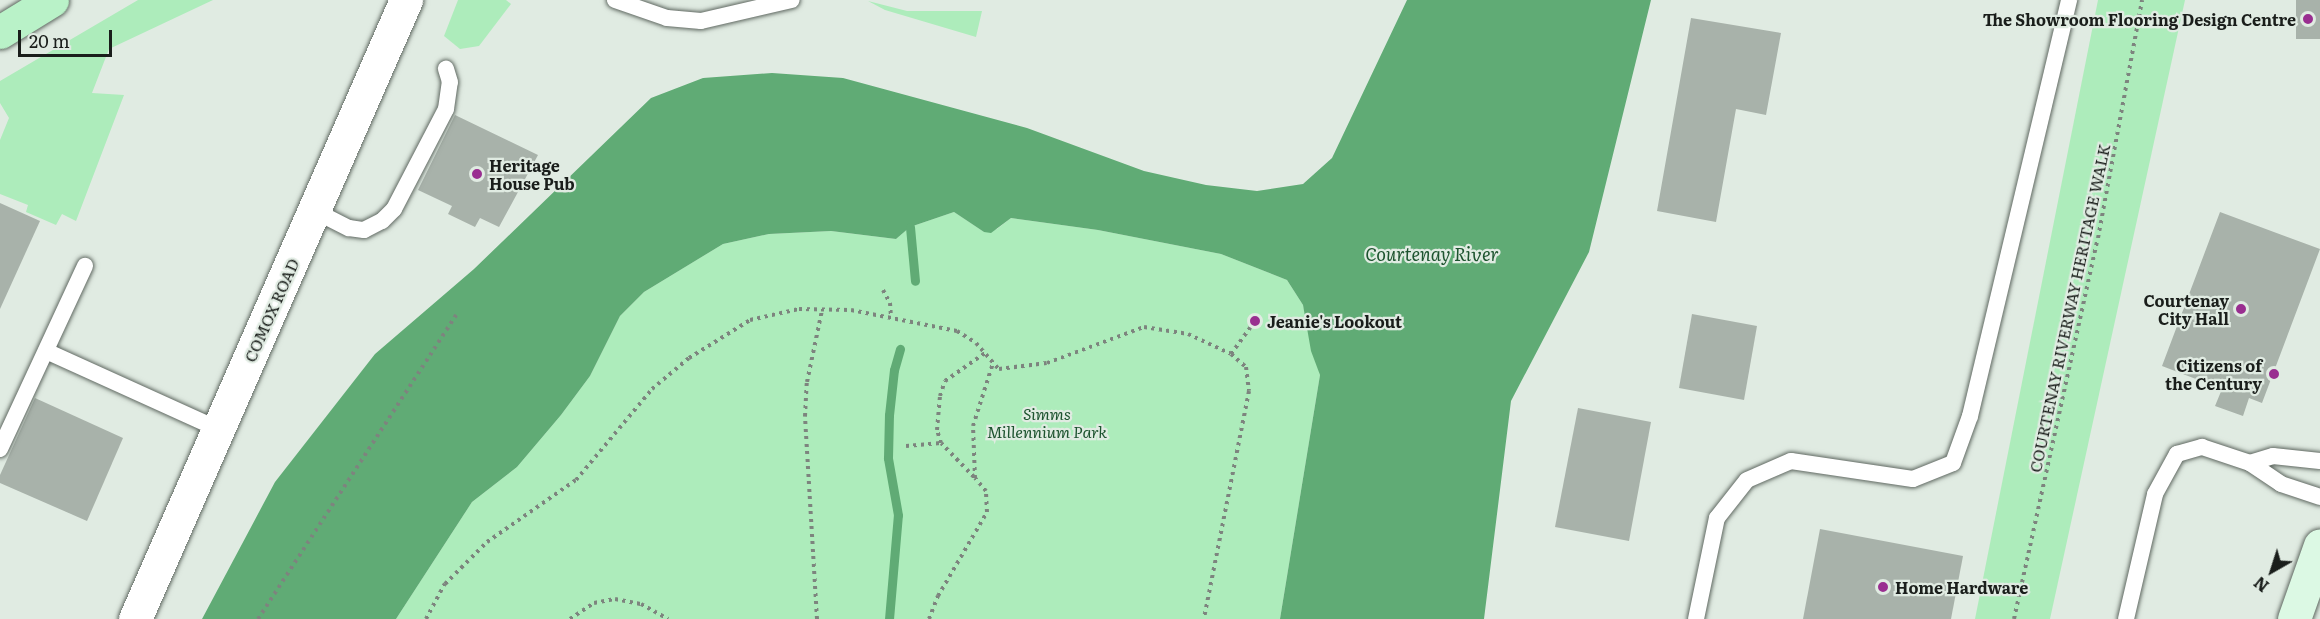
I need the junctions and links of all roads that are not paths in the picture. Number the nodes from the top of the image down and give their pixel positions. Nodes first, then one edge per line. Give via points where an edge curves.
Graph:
1 (52, 0) edge
2 (406, 0) edge
3 (615, 0) edge
4 (792, 0) edge
5 (2068, 0) edge
6 (0, 32) edge
7 (446, 69) dead end
8 (315, 211) junction
9 (85, 266) dead end
10 (46, 351) junction
11 (218, 429) junction
12 (0, 449) edge
13 (2320, 461) edge
14 (2250, 463) junction
15 (2320, 497) edge
16 (2320, 545) edge
17 (135, 619) edge
18 (1696, 619) edge
19 (2126, 619) edge
20 (2294, 619) edge

1 - 6 main road
2 - 8 street, COMOX ROAD
3 - 4 lane via 667,18 701,21
5 - 18 lane via 1970,416 1953,463 1913,478 1791,460 1747,480 1717,518
7 - 8 lane via 450,82 446,109 394,209 364,230 349,228
8 - 11 street, COMOX ROAD
9 - 10 lane
10 - 11 lane
10 - 12 lane
11 - 17 street, COMOX ROAD
13 - 14 lane via 2273,456
14 - 15 lane via 2281,484
14 - 19 lane via 2202,447 2177,454 2156,494
16 - 20 main road

